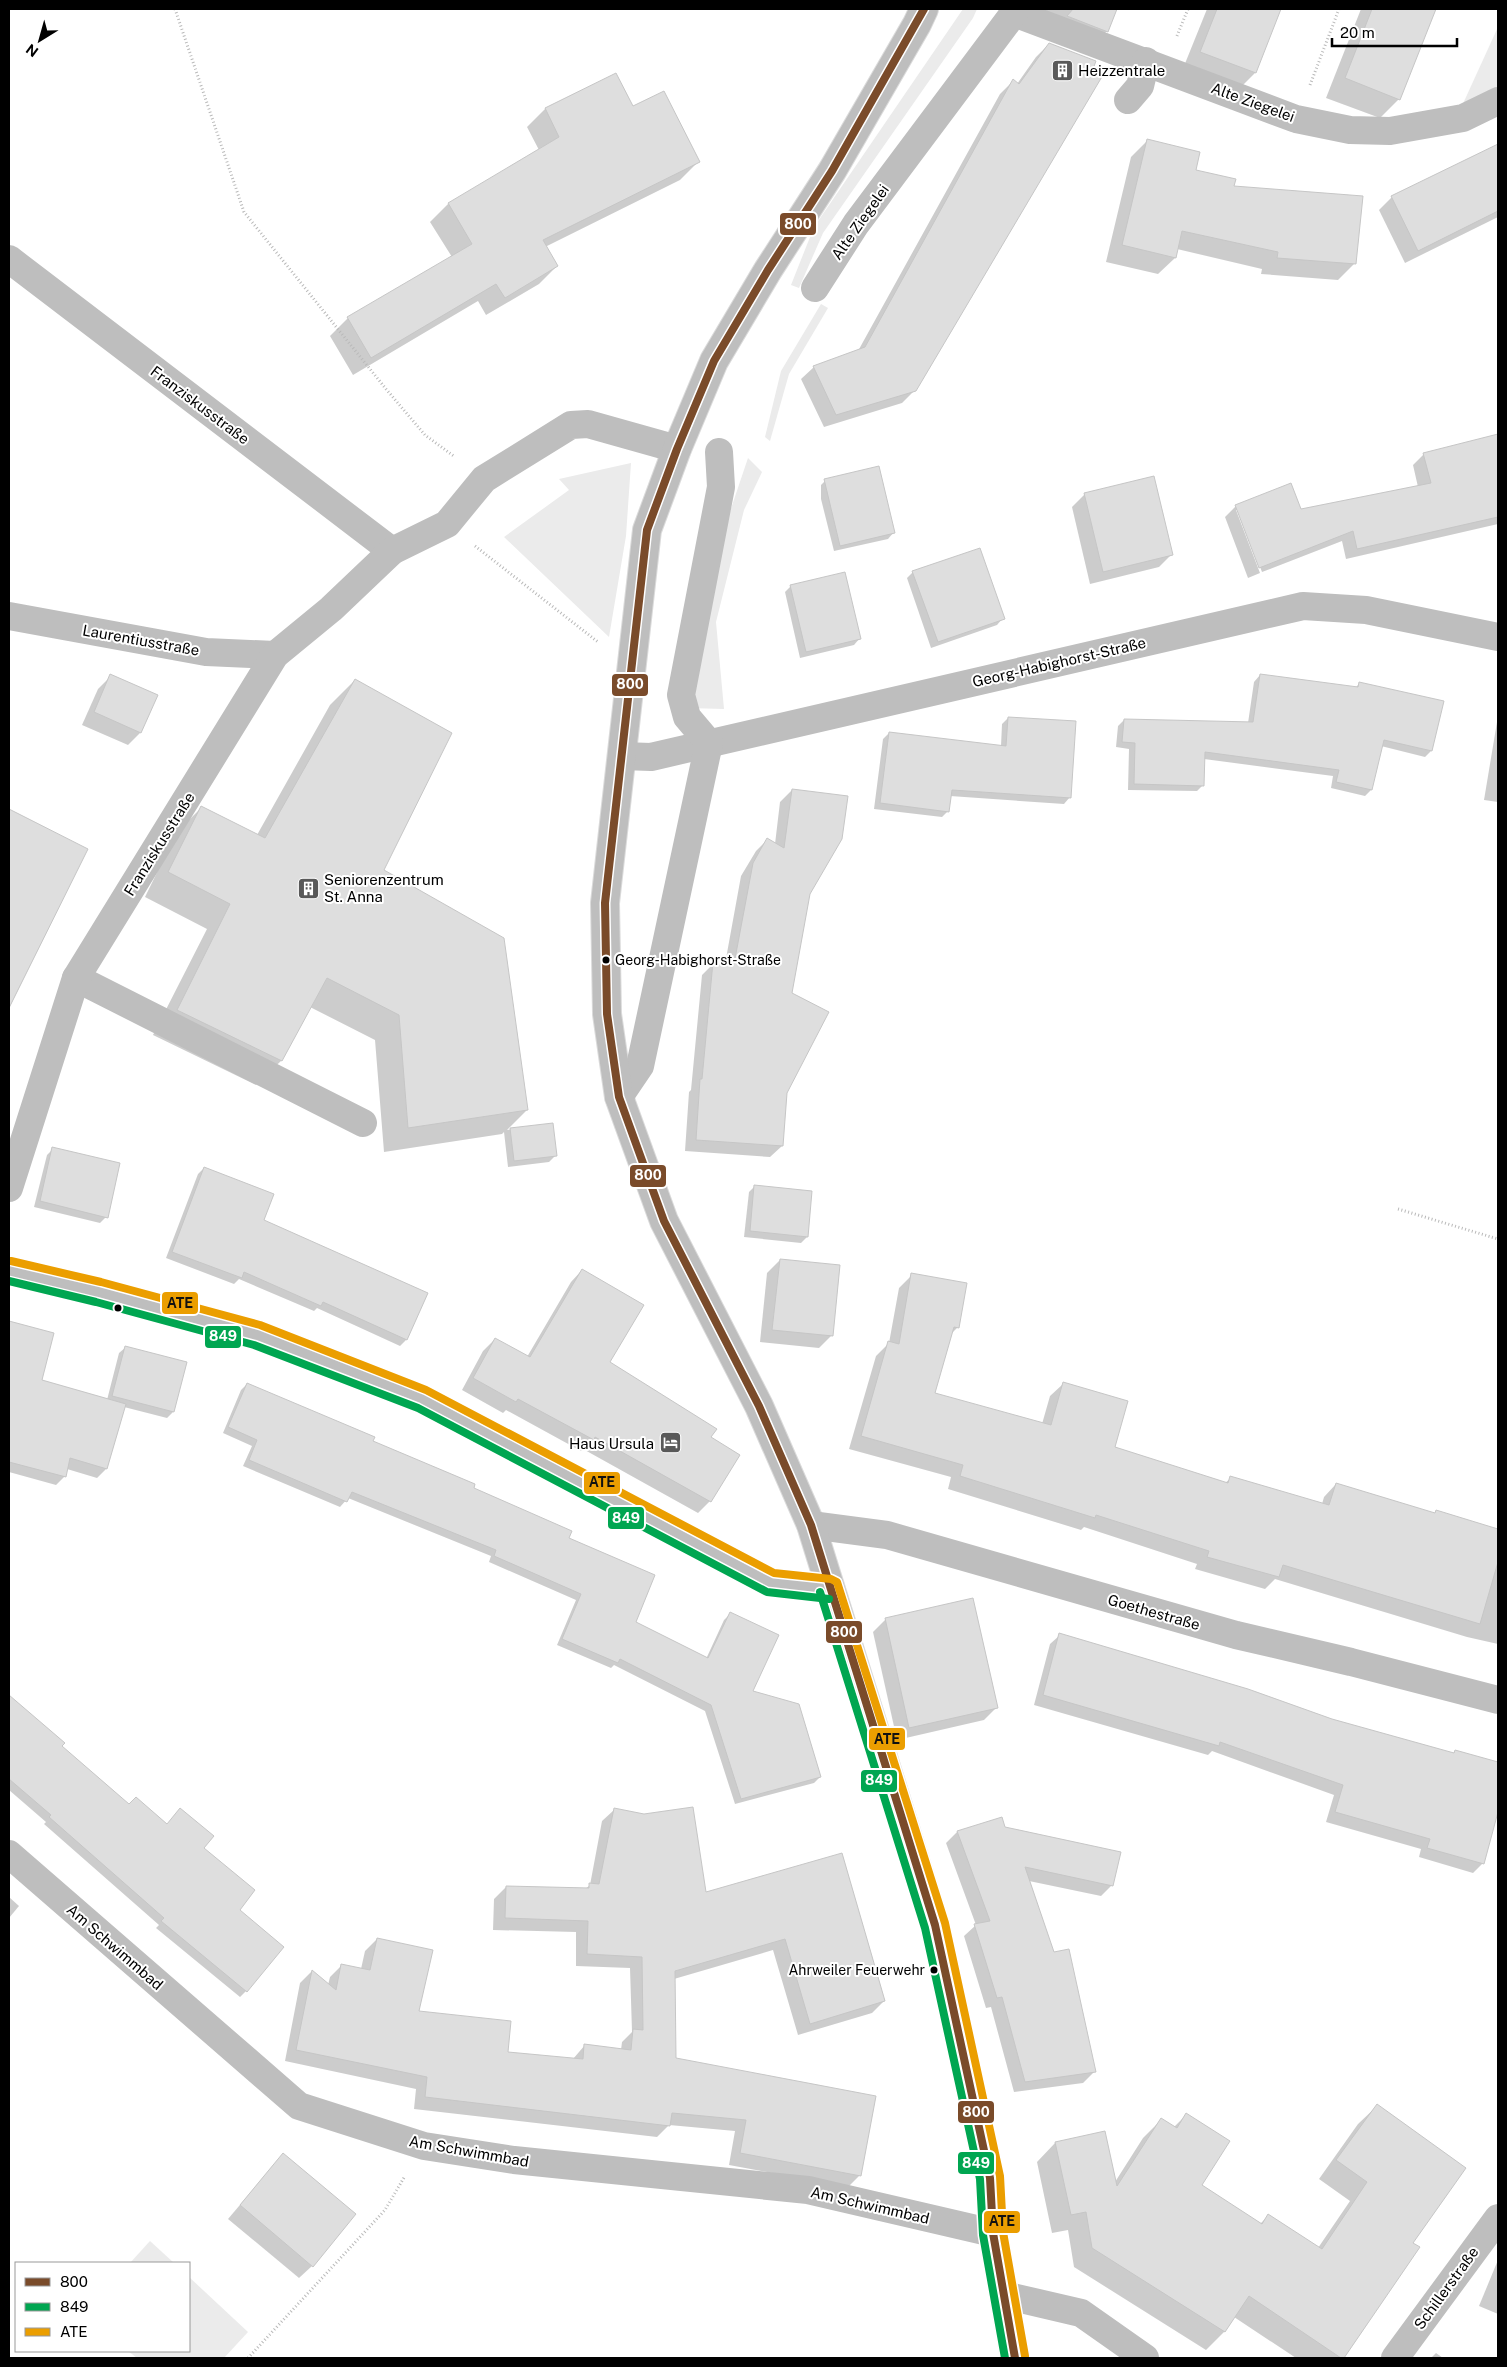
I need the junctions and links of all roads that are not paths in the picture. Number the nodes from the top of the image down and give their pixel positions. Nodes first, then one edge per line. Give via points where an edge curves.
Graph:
1 (924, 9) edge
2 (1015, 11) edge
3 (1146, 61) junction
4 (1128, 100) dead end
5 (1498, 101) edge
6 (9, 259) edge
7 (815, 288) dead end
8 (677, 448) junction
9 (719, 452) dead end
10 (392, 551) junction
11 (9, 616) edge
12 (1498, 637) edge
13 (275, 656) junction
14 (709, 743) junction
15 (622, 756) junction
16 (76, 978) junction
17 (619, 1097) junction
18 (363, 1123) dead end
19 (9, 1188) edge
20 (9, 1271) edge
21 (811, 1525) junction
22 (830, 1588) junction
23 (1498, 1700) edge
24 (9, 1854) edge
25 (1498, 2218) edge
26 (993, 2233) junction
27 (1004, 2295) junction
28 (1015, 2358) edge
29 (1145, 2358) edge
30 (1395, 2358) edge

1 - 8 street via 832,171 714,361
2 - 3 street, Alte Ziegelei
2 - 7 street, Alte Ziegelei via 856,224
3 - 4 street via 1140,86
3 - 5 street, Alte Ziegelei via 1296,119 1350,130 1390,131 1463,118
6 - 10 street, Franziskusstraße
8 - 10 street, Franziskusstraße via 588,424 571,425 484,479 447,524
8 - 15 street via 647,530
9 - 14 street via 721,487 680,695 687,717
10 - 13 street, Franziskusstraße
11 - 13 street, Laurentiusstraße via 206,652
12 - 14 street, Georg-Habighorst-Straße via 1366,610 1303,606
13 - 16 street, Franziskusstraße
14 - 15 street, Georg-Habighorst-Straße via 651,757
14 - 17 street via 640,1066
15 - 17 street via 605,903 607,1014
16 - 18 street
16 - 19 street, Franziskusstraße
17 - 21 street via 664,1221 759,1406
20 - 22 street via 257,1335 422,1399 771,1583
21 - 22 street
21 - 23 street, Goethestraße via 887,1535 1236,1635
22 - 26 street via 935,1925 990,2178
24 - 26 street, Am Schwimmbad via 299,2106 424,2146 514,2160 808,2190
25 - 30 street, Schillerstraße
26 - 27 street
27 - 28 street
27 - 29 street via 1081,2313

